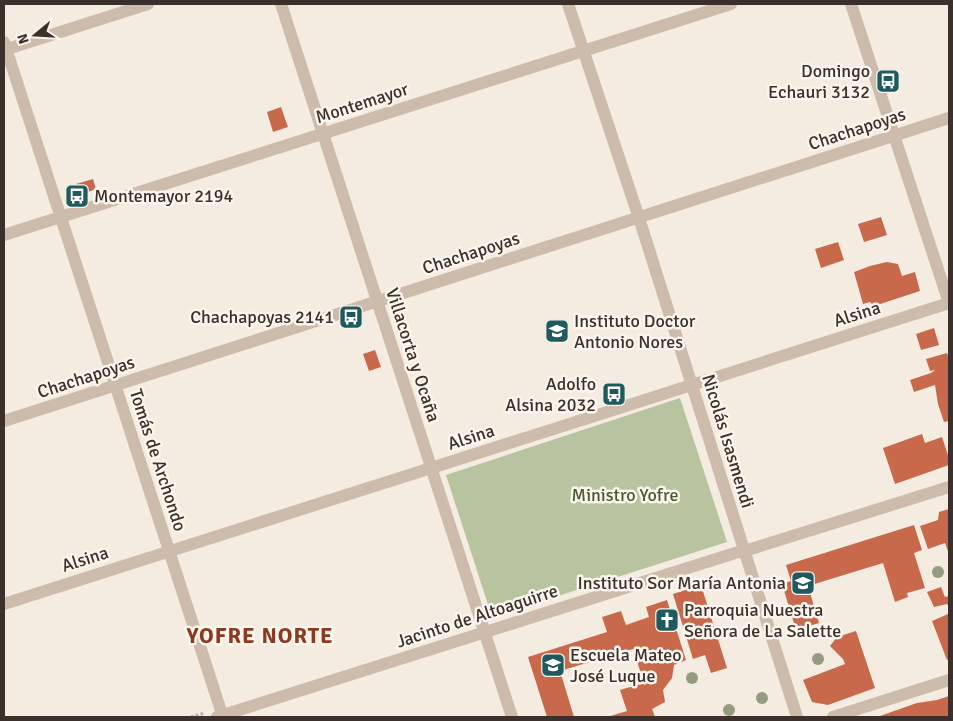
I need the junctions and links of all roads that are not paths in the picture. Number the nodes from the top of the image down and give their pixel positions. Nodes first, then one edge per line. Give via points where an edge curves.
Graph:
1 (148, 4) edge
2 (281, 4) edge
3 (568, 4) edge
4 (731, 4) edge
5 (851, 4) edge
6 (5, 47) edge
7 (584, 51) junction
8 (949, 118) edge
9 (322, 134) junction
10 (895, 135) junction
11 (61, 217) junction
12 (639, 218) junction
13 (4, 235) edge
14 (378, 302) junction
15 (949, 303) edge
16 (116, 385) junction
17 (692, 385) junction
18 (4, 421) edge
19 (431, 468) junction
20 (949, 488) edge
21 (744, 550) junction
22 (169, 551) junction
23 (4, 604) edge
24 (484, 633) junction
25 (949, 680) edge
26 (221, 717) edge
27 (512, 717) edge
28 (797, 717) edge
29 (833, 717) edge

1 - 6 street
2 - 9 street, Villacorta y Ocaña
3 - 7 street, Nicolás Isasmendi
4 - 7 street, Montemayor
5 - 10 street
6 - 11 street, Tomás de Archondo
7 - 9 street, Montemayor
7 - 12 street, Nicolás Isasmendi
8 - 10 street, Chachapoyas
9 - 11 street, Montemayor
9 - 14 street, Villacorta y Ocaña
10 - 12 street, Chachapoyas
10 - 15 street
11 - 13 street, Montemayor
11 - 16 street, Tomás de Archondo
12 - 14 street, Chachapoyas
12 - 17 street, Nicolás Isasmendi
14 - 16 street, Chachapoyas
14 - 19 street, Villacorta y Ocaña
15 - 17 street, Alsina
16 - 18 street, Chachapoyas
16 - 22 street, Tomás de Archondo
17 - 19 street, Alsina
17 - 21 street, Nicolás Isasmendi
19 - 22 street, Alsina
19 - 24 street, Villacorta y Ocaña
20 - 21 street, Jacinto de Altoaguirre
21 - 24 street, Jacinto de Altoaguirre
21 - 28 street, Nicolás Isasmendi
22 - 23 street, Alsina
22 - 26 street, Tomás de Archondo
24 - 26 street, Jacinto de Altoaguirre
24 - 27 street, Villacorta y Ocaña
25 - 29 street

